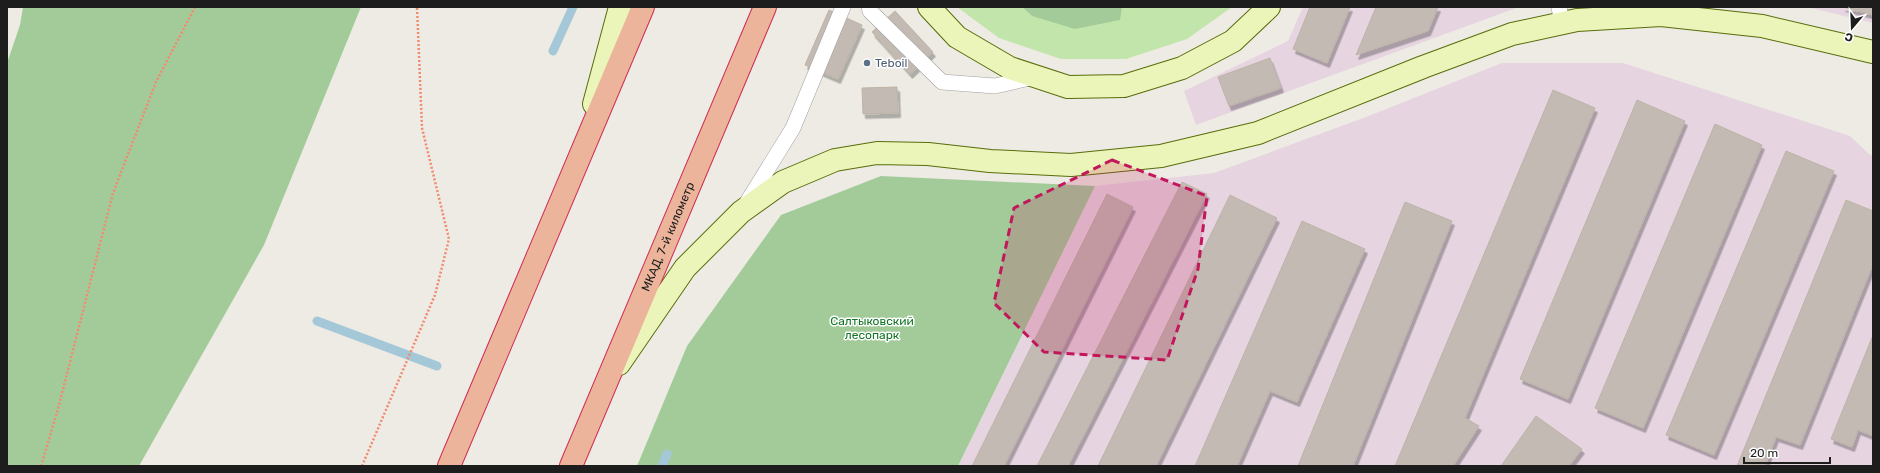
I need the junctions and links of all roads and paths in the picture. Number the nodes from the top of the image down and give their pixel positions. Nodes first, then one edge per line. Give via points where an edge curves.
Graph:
1 (195, 7) edge
2 (417, 7) edge
3 (620, 7) edge
4 (643, 7) edge
5 (765, 7) edge
6 (843, 7) edge
7 (869, 7) edge
8 (929, 7) edge
9 (1269, 7) edge
10 (1560, 15) edge
11 (1873, 52) edge
12 (1037, 76) junction
13 (579, 158) junction
14 (741, 212) junction
15 (604, 387) junction
16 (41, 466) edge
17 (362, 466) edge
18 (449, 466) edge
19 (571, 466) edge

1 - 16 path via 156,82 113,193
2 - 17 path via 422,128 449,239 435,295
3 - 13 main road
4 - 13 highway
5 - 15 highway, МКАД, 7-й километр
6 - 14 lane via 793,128
7 - 12 lane via 870,11 942,82 995,86
8 - 12 main road via 957,37 1010,68
9 - 12 main road via 1233,41 1182,68 1124,86 1068,86
10 - 11 main road via 1577,20 1661,15 1762,26
10 - 14 main road via 1258,133 1161,156 1071,165 990,161 928,154 876,153 835,160 783,182
13 - 18 highway
14 - 15 main road via 685,268
15 - 19 highway, МКАД, 7-й километр

